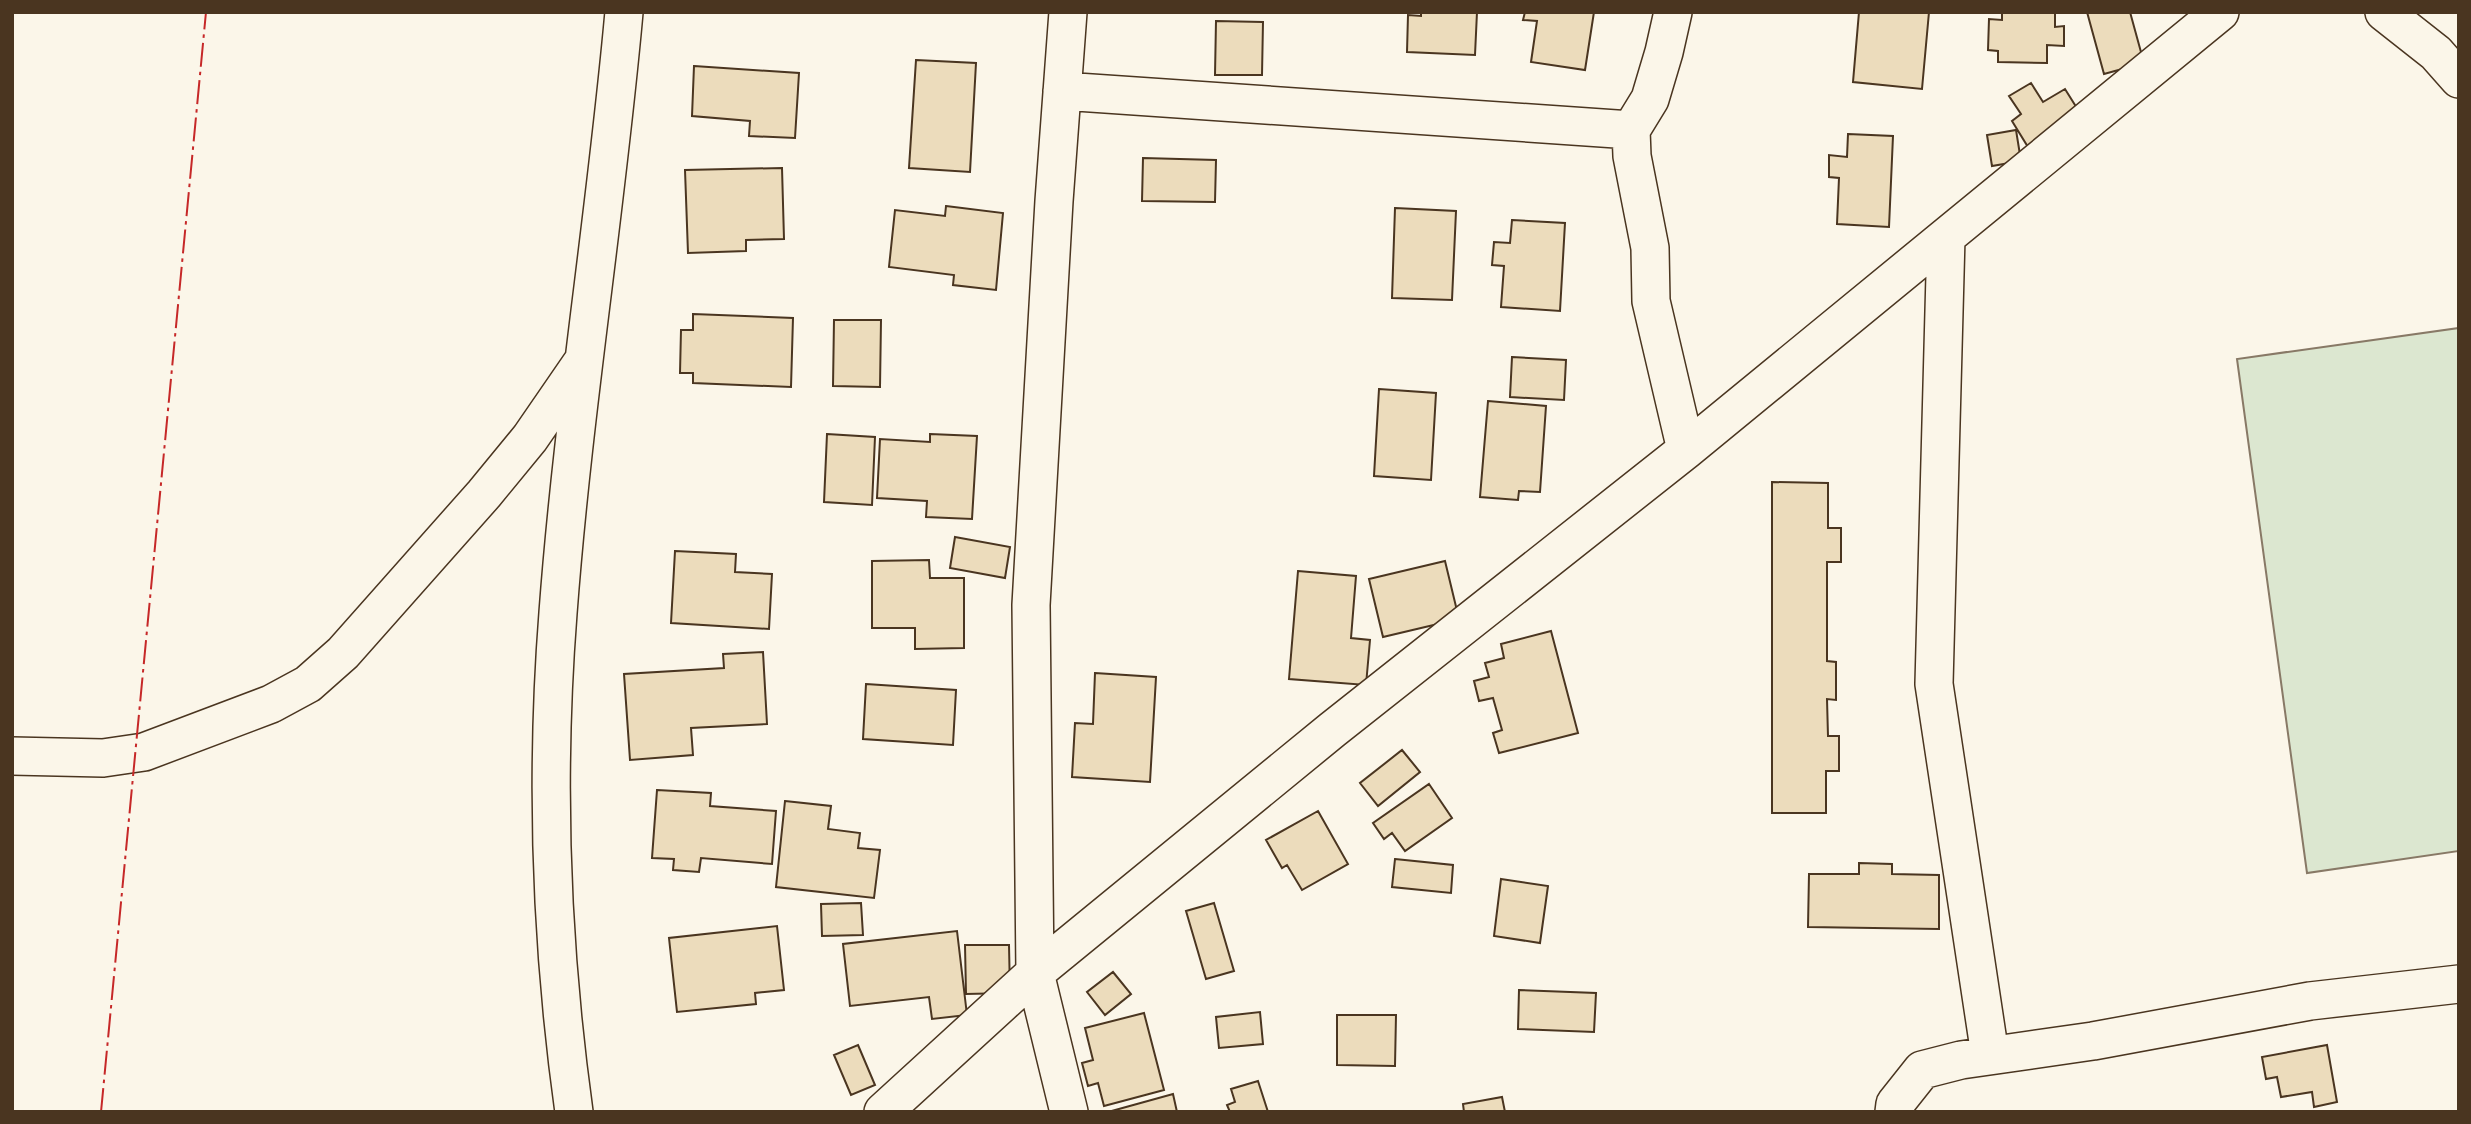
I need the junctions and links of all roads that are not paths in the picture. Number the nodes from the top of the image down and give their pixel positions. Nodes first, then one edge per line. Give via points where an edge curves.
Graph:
1 (624, 12) edge
2 (1068, 12) edge
3 (1673, 12) edge
4 (2384, 12) edge
5 (2209, 17) edge
6 (2459, 79) edge
7 (1062, 91) junction
8 (1631, 130) junction
9 (1945, 237) junction
10 (586, 357) junction
11 (1686, 450) junction
12 (12, 756) edge
13 (1035, 973) junction
14 (2459, 984) edge
15 (1990, 1055) junction
16 (574, 1112) edge
17 (883, 1112) edge
18 (1069, 1112) edge
19 (1894, 1112) edge

1 - 10 street
2 - 7 street
3 - 8 street via 1650,99
4 - 6 street via 2436,53
5 - 9 street
7 - 8 street
7 - 13 street via 1031,605
8 - 11 street via 1650,248 1651,301
9 - 11 street
9 - 15 street via 1934,684
10 - 12 street via 484,494 344,653 307,684 271,704 144,752 103,758
10 - 16 street via 558,614 552,756 558,954
11 - 13 street
13 - 17 street
13 - 18 street
14 - 15 street via 2310,1001
15 - 19 street via 1922,1070 1895,1104

